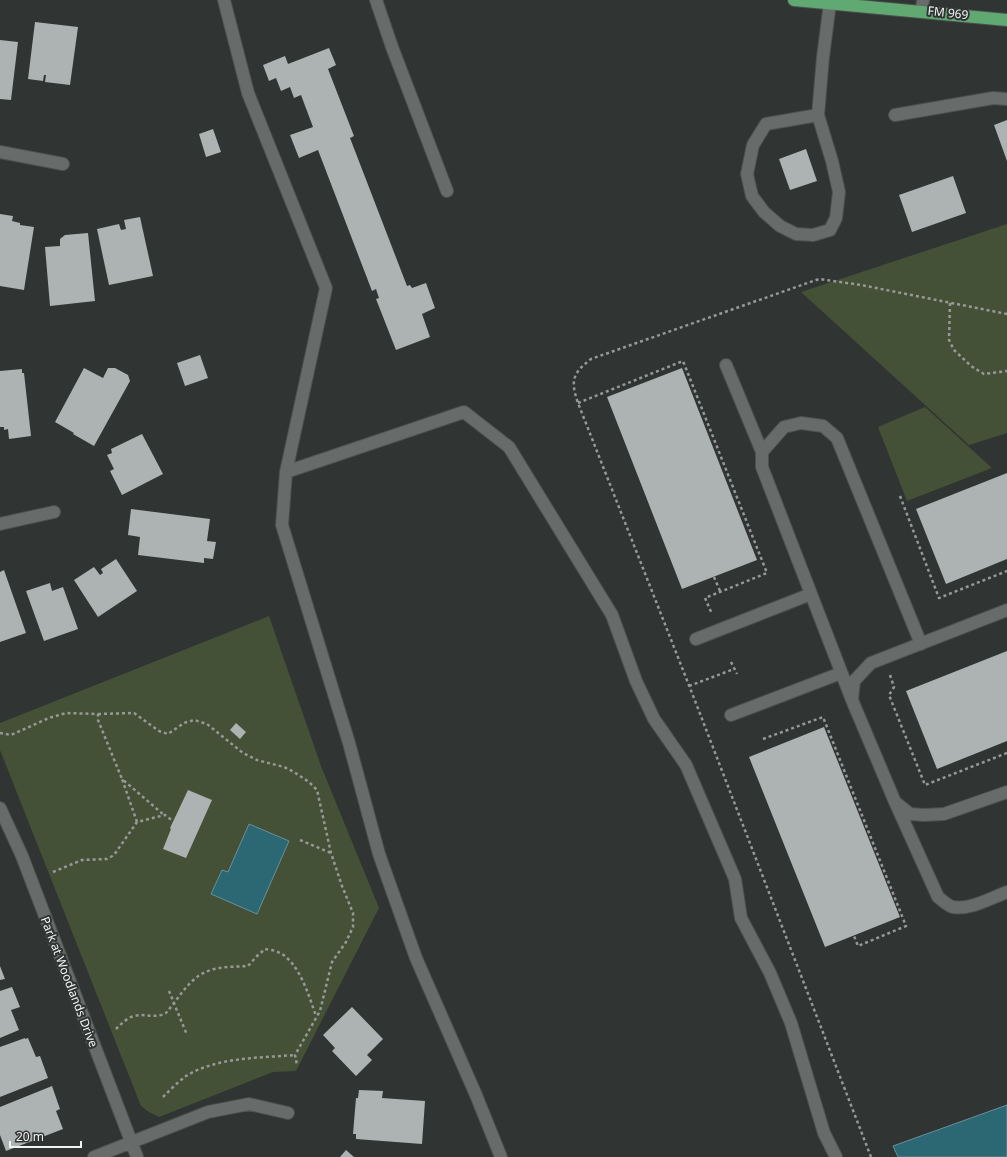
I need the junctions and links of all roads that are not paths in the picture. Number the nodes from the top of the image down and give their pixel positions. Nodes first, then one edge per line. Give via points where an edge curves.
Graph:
1 (224, 0) edge
2 (376, 0) edge
3 (794, 0) edge
4 (830, 3) junction
5 (922, 5) edge
6 (1007, 20) edge
7 (1007, 99) edge
8 (818, 115) junction
9 (894, 115) dead end
10 (0, 152) edge
11 (63, 164) dead end
12 (447, 191) dead end
13 (726, 364) dead end
14 (762, 452) junction
15 (286, 472) junction
16 (54, 512) dead end
17 (0, 524) edge
18 (811, 594) junction
19 (1007, 610) edge
20 (696, 639) dead end
21 (920, 644) junction
22 (841, 672) junction
23 (852, 700) junction
24 (731, 715) dead end
25 (1007, 792) edge
26 (895, 802) junction
27 (0, 808) edge
28 (1007, 892) edge
29 (288, 1113) dead end
30 (131, 1142) junction
31 (94, 1157) edge
32 (137, 1157) edge
33 (501, 1157) edge
34 (836, 1157) edge

1 - 15 street via 248,93 326,288
2 - 12 street
3 - 4 main road, FM 969 / FM 969
4 - 5 main road, FM 969 / FM 969
4 - 8 street
5 - 6 main road, FM 969 / FM 969
7 - 9 street via 993,98
8 - 8 street via 839,192 836,218 830,230 813,235 796,234 780,226 764,212 752,196 747,174 753,145 766,124
10 - 11 street
13 - 14 street
14 - 18 street via 762,467
14 - 21 street via 784,427 801,423 823,426 837,438
15 - 33 street via 282,525 349,743 379,854 416,958
15 - 34 street via 464,412 509,447 612,615 636,681 654,719 686,765 735,878 741,918 770,973 791,1023 824,1133
16 - 17 street
18 - 20 street
18 - 22 street
19 - 21 street
21 - 23 street via 871,663 854,681
22 - 23 street
22 - 24 street
23 - 26 street
25 - 26 street via 944,814 910,814
26 - 28 street via 938,897 952,907 969,907
27 - 30 street, Park at Woodlands Drive via 22,856
29 - 30 street via 249,1104 208,1112
30 - 31 street
30 - 32 street, Park at Woodlands Drive

